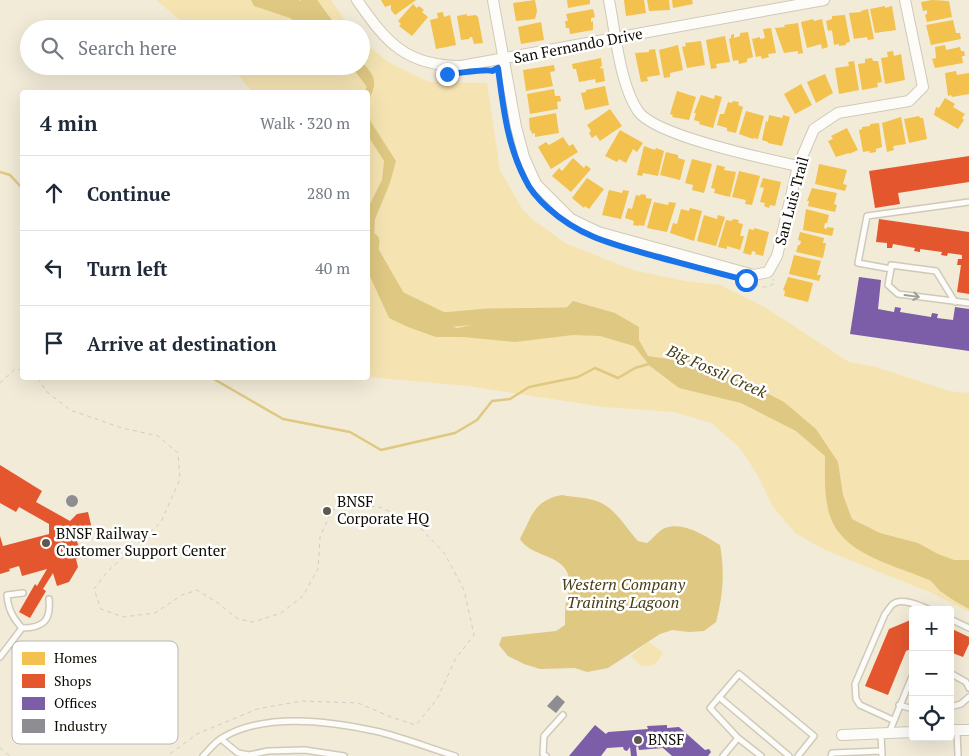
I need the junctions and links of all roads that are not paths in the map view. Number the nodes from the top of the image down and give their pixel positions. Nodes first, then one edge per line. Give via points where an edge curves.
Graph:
1 (358, 0) edge
2 (493, 0) edge
3 (610, 0) edge
4 (824, 0) edge
5 (905, 0) edge
6 (616, 39) junction
7 (504, 60) junction
8 (798, 166) junction
9 (969, 202) edge
10 (891, 269) junction
11 (955, 302) junction
12 (969, 303) edge
13 (23, 593) dead end
14 (7, 595) junction
15 (0, 597) edge
16 (49, 599) dead end
17 (918, 606) edge
18 (954, 621) edge
19 (22, 628) junction
20 (969, 628) edge
21 (12, 641) edge
22 (12, 641) edge
23 (0, 657) edge
24 (954, 675) edge
25 (968, 680) edge
26 (909, 683) edge
27 (969, 688) edge
28 (969, 696) edge
29 (719, 698) junction
30 (899, 705) junction
31 (954, 706) edge
32 (909, 708) edge
33 (563, 715) dead end
34 (894, 720) junction
35 (954, 730) edge
36 (969, 730) edge
37 (909, 732) edge
38 (885, 733) junction
39 (842, 735) dead end
40 (221, 738) junction
41 (738, 738) junction
42 (882, 754) edge
43 (203, 756) edge
44 (344, 756) edge
45 (456, 756) edge
46 (546, 756) edge
47 (724, 756) edge
48 (761, 756) edge
49 (789, 756) edge
50 (798, 756) edge
51 (831, 756) edge
52 (958, 756) edge

1 - 7 street, San Fernando Drive via 392,45 416,59 439,66
2 - 7 street
3 - 6 street
4 - 6 street, San Fernando Drive
5 - 8 street, San Luis Trail via 923,87 909,101 838,113 814,129
6 - 7 street, San Fernando Drive
6 - 8 street via 626,86 638,112 657,126 709,144
7 - 8 street, San Luis Trail via 516,127 536,184 571,218 598,232 754,275 768,272 777,256
9 - 10 lane via 867,216 858,263
10 - 11 lane via 892,266 936,272
10 -> 11 lane via 888,285 898,294
11 - 12 lane
13 - 14 lane
14 - 15 lane
14 - 19 lane via 14,619
16 - 19 lane via 50,610 46,620 35,628
17 - 34 lane via 899,601 892,604 855,684 856,699 860,705
18 - 20 lane
19 - 22 lane
21 - 23 lane
24 - 25 lane
25 - 27 lane
26 - 30 lane
28 - 31 lane
29 - 41 lane via 710,708
29 - 49 lane
29 - 50 lane via 739,674 814,736
30 - 32 lane
30 - 34 lane
33 - 46 lane via 544,736 543,754
34 - 38 lane
35 - 36 street
35 - 52 lane
37 - 38 street
38 - 39 street
38 - 42 lane
40 - 43 lane
40 - 44 lane via 238,753 249,755 305,750
40 - 45 lane via 258,724 302,721 376,731
41 - 47 lane
41 - 48 lane
42 - 51 lane via 832,753

